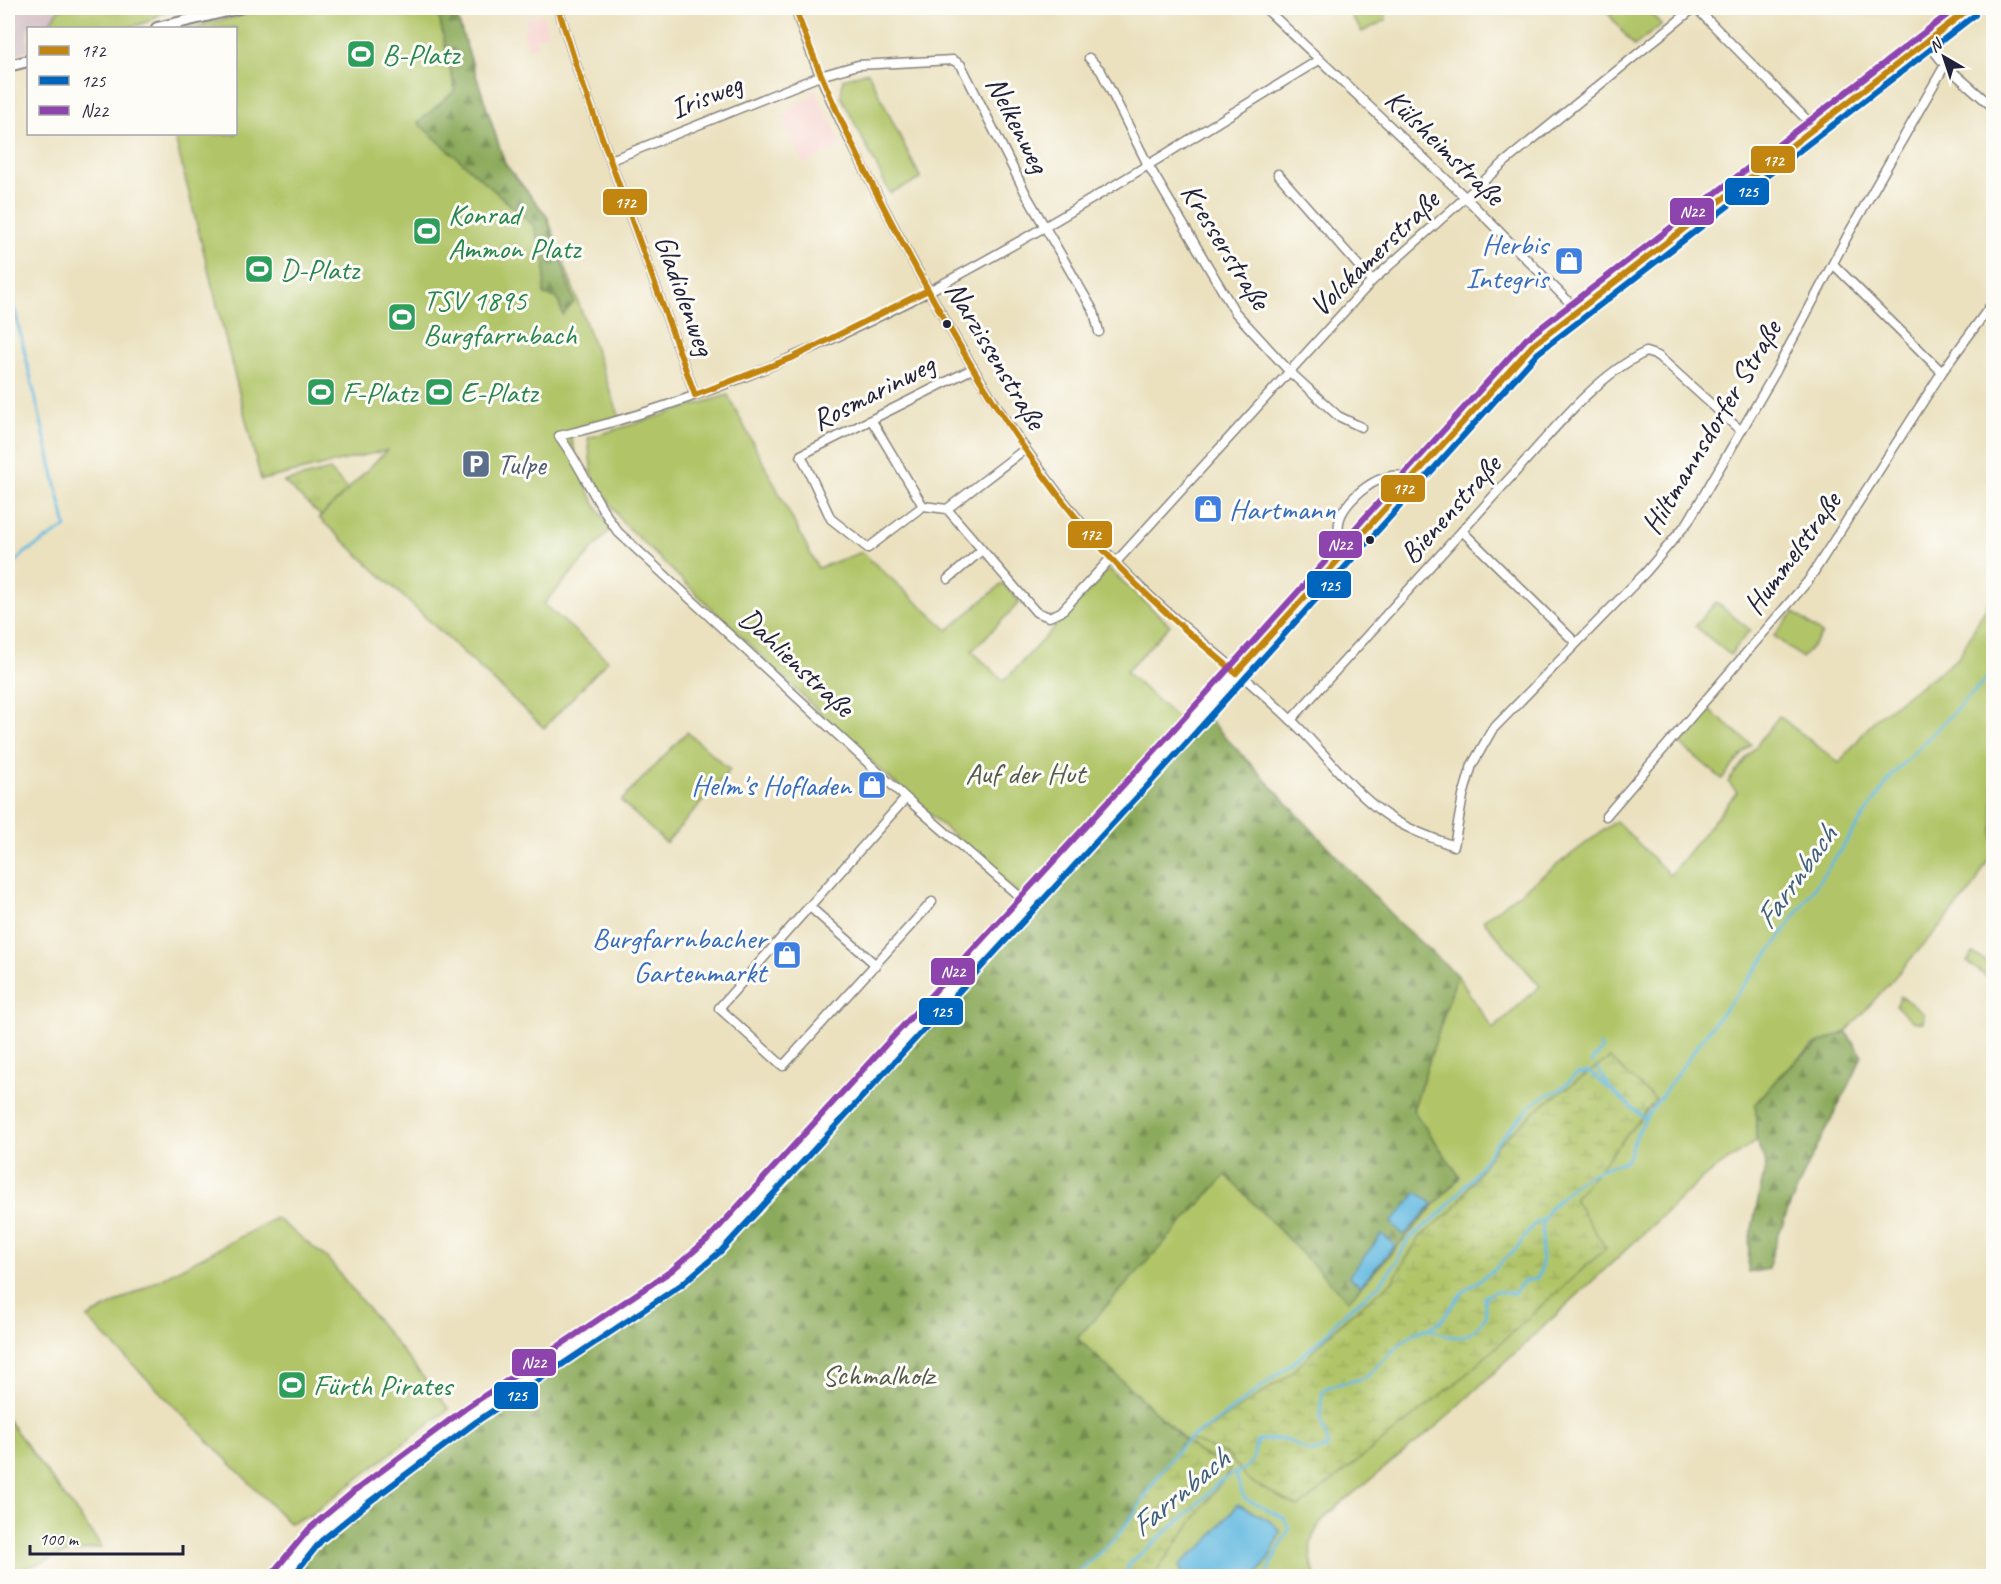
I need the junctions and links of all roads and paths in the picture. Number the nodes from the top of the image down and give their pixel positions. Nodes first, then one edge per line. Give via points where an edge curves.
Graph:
1 (239, 8) edge
2 (558, 8) edge
3 (795, 8) edge
4 (1265, 8) edge
5 (1274, 8) edge
6 (1695, 8) edge
7 (1970, 8) edge
8 (1279, 19) junction
9 (161, 27) edge
10 (1927, 42) junction
11 (1089, 58) dead end
12 (1319, 60) junction
13 (27, 61) edge
14 (1945, 65) junction
15 (8, 66) edge
16 (820, 76) junction
17 (1994, 108) edge
18 (1816, 129) junction
19 (611, 159) junction
20 (1148, 163) junction
21 (1278, 174) dead end
22 (1466, 198) junction
23 (1044, 225) junction
24 (1833, 264) junction
25 (1372, 281) junction
26 (928, 290) junction
27 (1994, 301) edge
28 (1577, 310) junction
29 (1099, 332) dead end
30 (972, 369) junction
31 (1290, 372) junction
32 (1942, 372) junction
33 (695, 395) junction
34 (872, 421) junction
35 (1361, 427) dead end
36 (1740, 431) junction
37 (1025, 449) junction
38 (1410, 478) junction
39 (923, 506) junction
40 (946, 509) junction
41 (1462, 531) junction
42 (1348, 549) junction
43 (982, 550) junction
44 (1114, 560) junction
45 (948, 579) dead end
46 (1576, 643) junction
47 (1236, 673) junction
48 (1291, 720) junction
49 (906, 798) junction
50 (1606, 816) dead end
51 (1454, 846) joint
52 (932, 902) dead end
53 (1027, 903) junction
54 (810, 907) junction
55 (876, 965) junction
56 (282, 1576) edge

1 - 9 street
2 - 19 street, Gladiolenweg
3 - 16 street, Narzissenstraße
4 - 8 street, Külsheimstraße
5 - 8 street, Külsheimstraße
6 - 18 street
6 - 22 street, Volckamerstraße via 1578,100
7 - 10 street
8 - 12 street, Külsheimstraße
10 - 14 street
10 - 18 street
11 - 20 street, Kresserstraße via 1101,71
12 - 20 street
12 - 22 street, Külsheimstraße
13 - 15 street
14 - 17 street
14 - 24 street, Hiltmannsdorfer Straße
16 - 19 street, Irisweg
16 - 23 street, Nelkenweg via 858,65 904,61 943,59 961,65
16 - 26 street, Narzissenstraße
18 - 28 street
19 - 33 street, Gladiolenweg
20 - 23 street
20 - 31 street, Kresserstraße via 1235,312
21 - 25 street
22 - 25 street, Volckamerstraße
22 - 28 street, Külsheimstraße
23 - 26 street
23 - 29 street, Nelkenweg via 1094,312
24 - 32 street
24 - 36 street, Hiltmannsdorfer Straße
25 - 31 street, Volckamerstraße
26 - 30 street, Narzissenstraße
26 - 33 street via 794,357
27 - 32 street, Hummelstraße
28 - 38 street via 1532,346
30 - 34 street, Rosmarinweg
30 - 37 street, Narzissenstraße
31 - 35 street, Kresserstraße via 1338,416
31 - 44 street, Volckamerstraße
32 - 50 street, Hummelstraße via 1808,581
33 - 49 street, Dahlienstraße via 652,412 559,436 618,532
34 - 39 street
34 - 39 street, Rosmarinweg via 801,455 831,519 868,548
36 - 41 street, Bienenstraße via 1658,356 1646,352 1631,359 1592,393
36 - 46 street, Hiltmannsdorfer Straße via 1688,522 1646,572
37 - 40 street
37 - 44 street, Narzissenstraße
38 - 42 street
38 - 42 street via 1396,473 1379,478 1343,512 1338,530
39 - 40 street
40 - 43 street, Volckamerstraße
41 - 46 street
41 - 48 street, Bienenstraße
42 - 47 street
43 - 44 street, Volckamerstraße via 1036,612 1048,617 1061,612
43 - 45 street
44 - 47 street, Narzissenstraße via 1144,592
46 - 51 street, Hiltmannsdorfer Straße via 1485,740 1472,765
47 - 48 street, Narzissenstraße
47 - 53 street
48 - 51 street, Narzissenstraße via 1360,794 1385,814 1411,830
49 - 53 street, Dahlienstraße
49 - 54 street
52 - 55 street
53 - 56 street via 715,1244 668,1284 471,1415 358,1499 315,1535
54 - 55 street
54 - 55 street via 719,1008 783,1066

